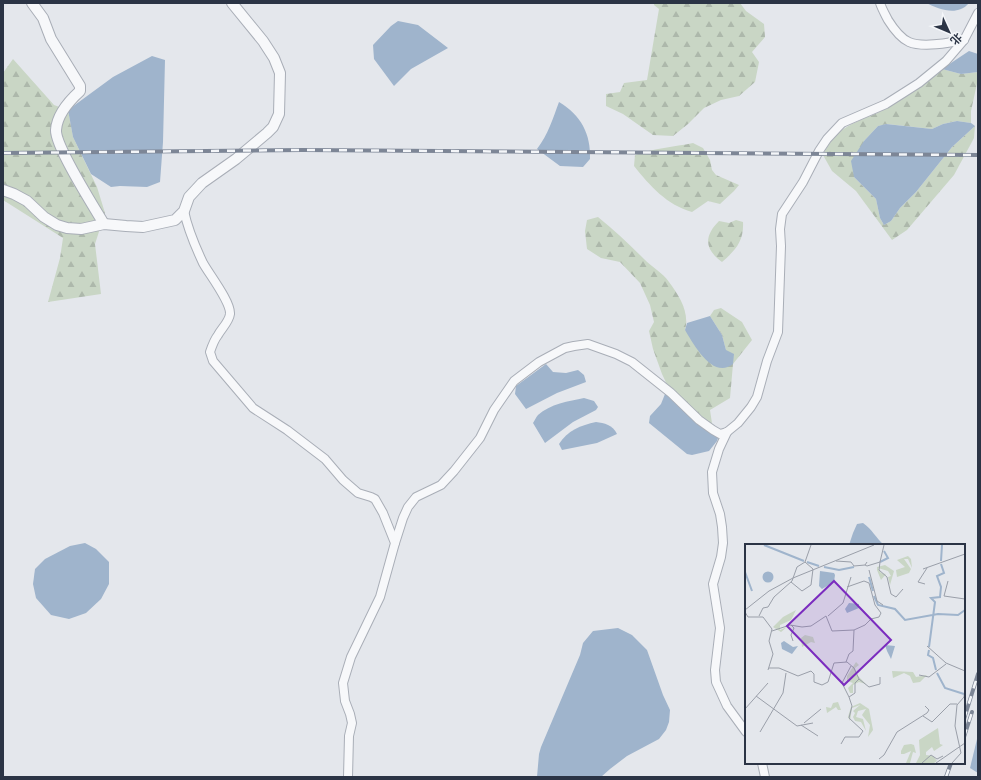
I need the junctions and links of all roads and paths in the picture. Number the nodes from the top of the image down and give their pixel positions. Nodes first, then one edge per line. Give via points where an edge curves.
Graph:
1 (32, 3) edge
2 (232, 3) edge
3 (880, 3) edge
4 (978, 13) edge
5 (964, 40) junction
6 (3, 190) edge
7 (184, 211) junction
8 (104, 224) junction
9 (727, 432) junction
10 (395, 543) junction
11 (745, 731) edge
12 (762, 764) edge
13 (348, 777) edge
14 (765, 777) edge

1 - 8 street via 43,18 51,39 80,86 80,91 66,105 59,117 56,130 62,150
2 - 7 street via 264,41 274,58 280,73 279,114 267,133 202,183 189,197
3 - 5 street via 894,30 908,42 930,44
4 - 5 street
5 - 9 street via 946,61 919,83 886,104 842,123 819,151 804,182 782,214 778,332 757,397 738,423
6 - 8 street via 27,201 57,226 81,229
7 - 8 street via 175,220 143,227
7 - 10 street via 196,248 230,314 210,352 214,361 253,408 326,459 343,480 358,493 375,500
9 - 10 street via 720,434 699,420 632,362 588,344 565,348 539,362 514,381 494,410 480,438 454,471 441,484 416,498 408,507
9 - 11 street via 712,472 713,493 720,514 723,543 722,557 713,584 720,628 714,670 716,682 727,706
10 - 13 street via 380,597 351,657 343,683 352,723 349,736
12 - 14 street

